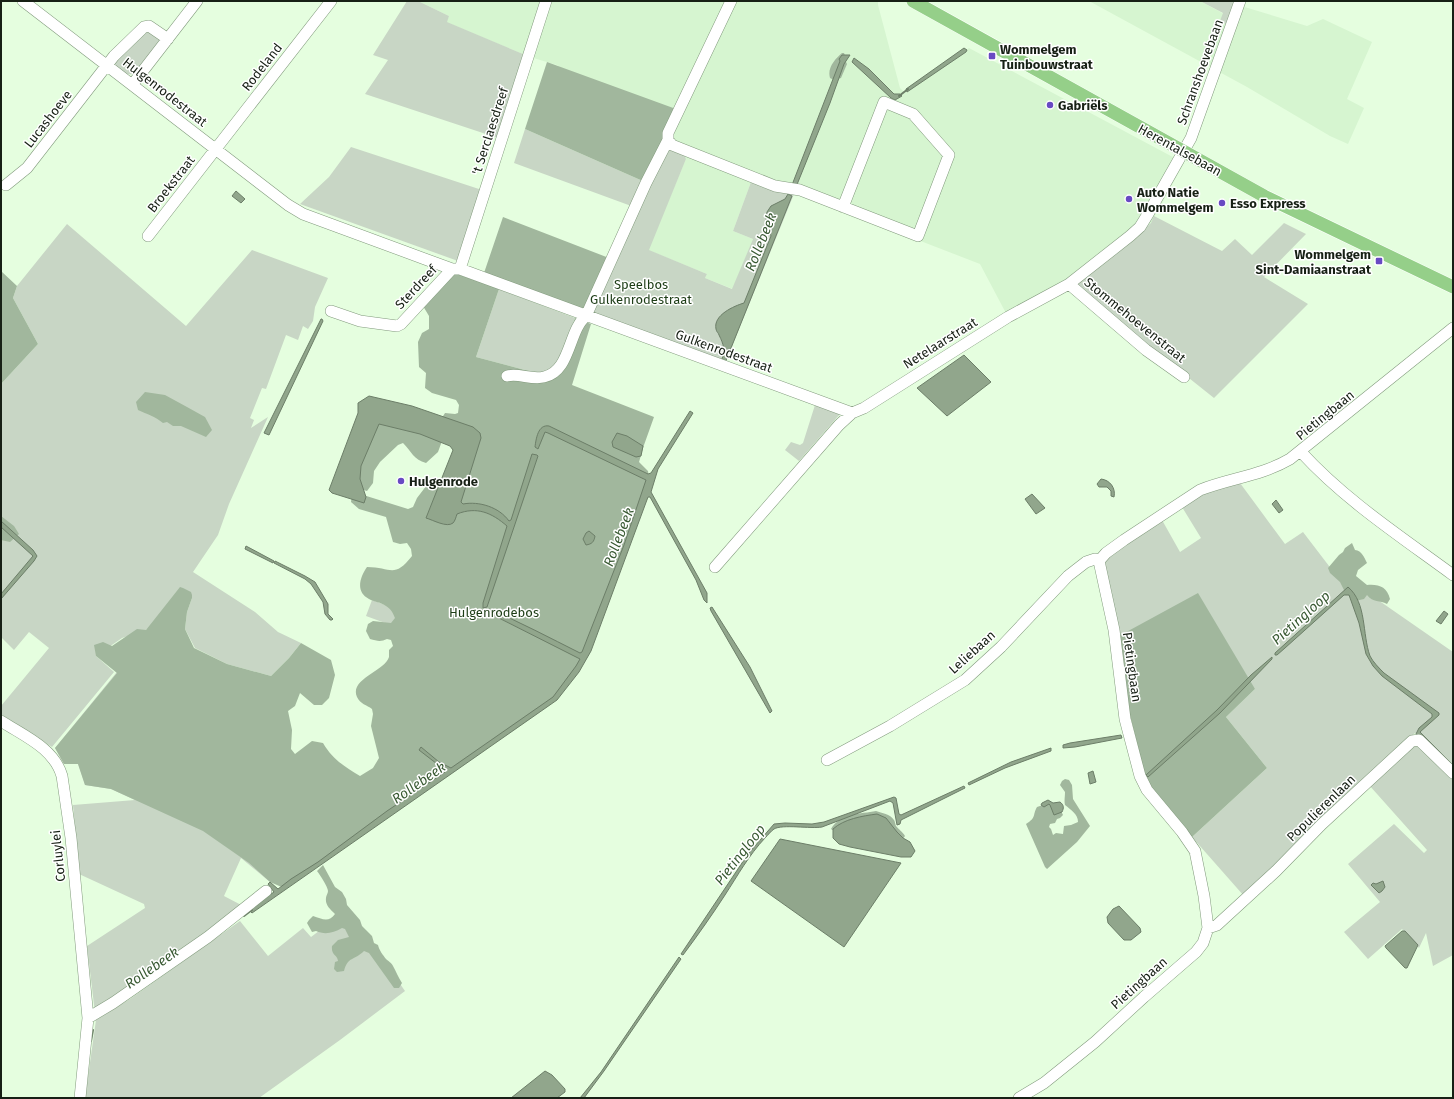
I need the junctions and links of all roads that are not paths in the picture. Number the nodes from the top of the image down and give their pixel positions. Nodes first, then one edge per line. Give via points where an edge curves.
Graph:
1 (197, 1) edge
2 (331, 1) edge
3 (546, 1) edge
4 (731, 1) edge
5 (912, 1) edge
6 (1240, 1) edge
7 (26, 2) edge
8 (168, 39) junction
9 (106, 65) junction
10 (132, 85) junction
11 (668, 140) junction
12 (216, 149) junction
13 (1183, 151) junction
14 (6, 185) dead end
15 (843, 207) junction
16 (148, 236) dead end
17 (456, 269) junction
18 (1069, 284) junction
19 (1453, 287) edge
20 (331, 312) dead end
21 (586, 316) junction
22 (1453, 328) edge
23 (507, 376) dead end
24 (1184, 377) dead end
25 (852, 413) junction
26 (1301, 452) junction
27 (1099, 561) junction
28 (715, 567) dead end
29 (1453, 574) edge
30 (1, 722) edge
31 (827, 760) dead end
32 (1453, 773) edge
33 (266, 891) dead end
34 (1208, 928) junction
35 (88, 1018) junction
36 (80, 1098) edge
37 (1019, 1098) edge

1 - 8 street
2 - 12 street, Rodeland
3 - 17 street, 't Serclaesdreef
4 - 11 street via 668,133
5 - 13 main road, Herentalsebaan
6 - 13 street, Schranshoevebaan via 1191,138
7 - 9 street, Hulgenrodestraat
8 - 9 street, Lucashoeve via 147,25
8 - 10 street
9 - 10 street, Hulgenrodestraat
9 - 14 street, Lucashoeve via 27,168
10 - 12 street, Hulgenrodestraat
11 - 15 street via 672,145 748,176 775,186 800,190
11 - 21 street
12 - 16 street, Broekstraat
12 - 17 street, Hulgenrodestraat via 303,214
13 - 18 street, Netelaarstraat via 1140,227
13 - 19 main road, Herentalsebaan via 1264,196
15 - 15 street via 918,236 949,155 913,114 884,102
17 - 20 street, Sterdreef via 397,326 360,321
17 - 21 street, Gulkenrodestraat
18 - 24 street, Stommehoevenstraat via 1146,350
18 - 25 street, Netelaarstraat via 1008,317 864,408
21 - 23 street via 580,321 563,362 554,372 534,378 514,374
21 - 25 street, Gulkenrodestraat
22 - 26 street, Pietingbaan
25 - 28 street, Netelaarstraat
26 - 27 street, Pietingbaan via 1268,471 1200,490 1124,540
26 - 29 street via 1358,506
27 - 31 street, Leliebaan via 1095,559 1086,562 1068,576 965,680 890,726
27 - 34 street, Pietingbaan via 1114,630 1125,719 1140,776 1147,790 1195,851
30 - 35 street, Corluylei via 48,752 59,766 62,776 71,838
32 - 34 street, Populierenlaan via 1419,740 1412,741 1326,820 1264,882 1217,925
33 - 35 street via 208,937
34 - 37 street, Pietingbaan via 1203,943 1196,952 1095,1042 1044,1083
35 - 36 street, Corluylei

